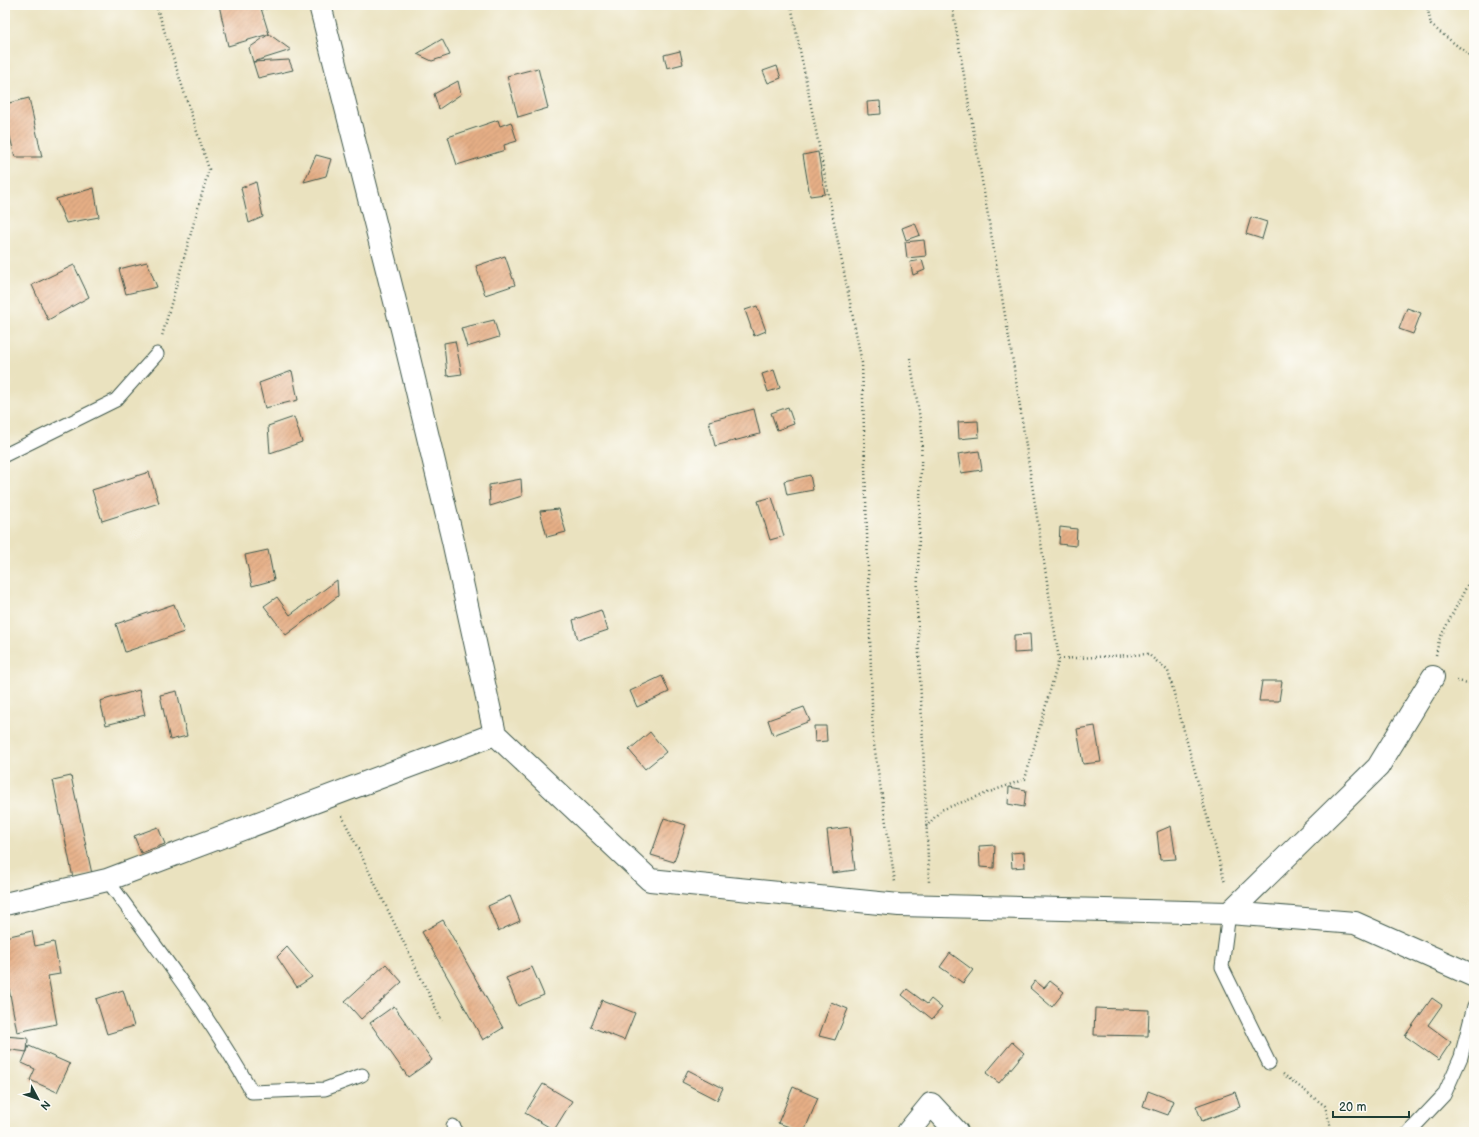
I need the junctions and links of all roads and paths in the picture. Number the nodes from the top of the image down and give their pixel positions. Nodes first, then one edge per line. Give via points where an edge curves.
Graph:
1 (156, 5) edge
2 (320, 5) edge
3 (791, 5) edge
4 (952, 5) edge
5 (1427, 5) edge
6 (1474, 59) edge
7 (157, 354) joint
8 (910, 358) dead end
9 (5, 455) edge
10 (1474, 572) edge
11 (1058, 659) junction
12 (1433, 677) joint
13 (495, 734) junction
14 (332, 794) junction
15 (926, 827) junction
16 (107, 880) junction
17 (5, 904) edge
18 (930, 904) junction
19 (899, 905) junction
20 (1229, 913) junction
21 (1474, 976) edge
22 (1474, 1006) edge
23 (442, 1021) dead end
24 (1269, 1063) joint
25 (362, 1075) dead end
26 (908, 1132) edge
27 (957, 1132) edge
28 (1332, 1132) edge
29 (1409, 1132) edge

1 - 7 path via 209,169
2 - 13 street via 452,534
3 - 19 path via 862,363 873,738
4 - 11 path via 1013,362
5 - 6 path via 1431,25
7 - 9 lane via 116,400
8 - 15 path via 922,431 918,608
10 - 12 path via 1439,640
11 - 15 path via 1025,779 941,810
11 - 20 path via 1148,654 1168,671 1230,900
12 - 20 street via 1378,767
13 - 14 street
13 - 19 street via 650,880
14 - 16 street
14 - 23 path
15 - 18 path
16 - 17 street
16 - 25 lane via 187,989 252,1092 325,1088
18 - 19 street
18 - 20 street
20 - 21 street via 1355,923
20 - 24 lane via 1222,967
22 - 29 lane via 1461,1057 1444,1095
24 - 28 path via 1325,1106
26 - 27 street via 931,1104

